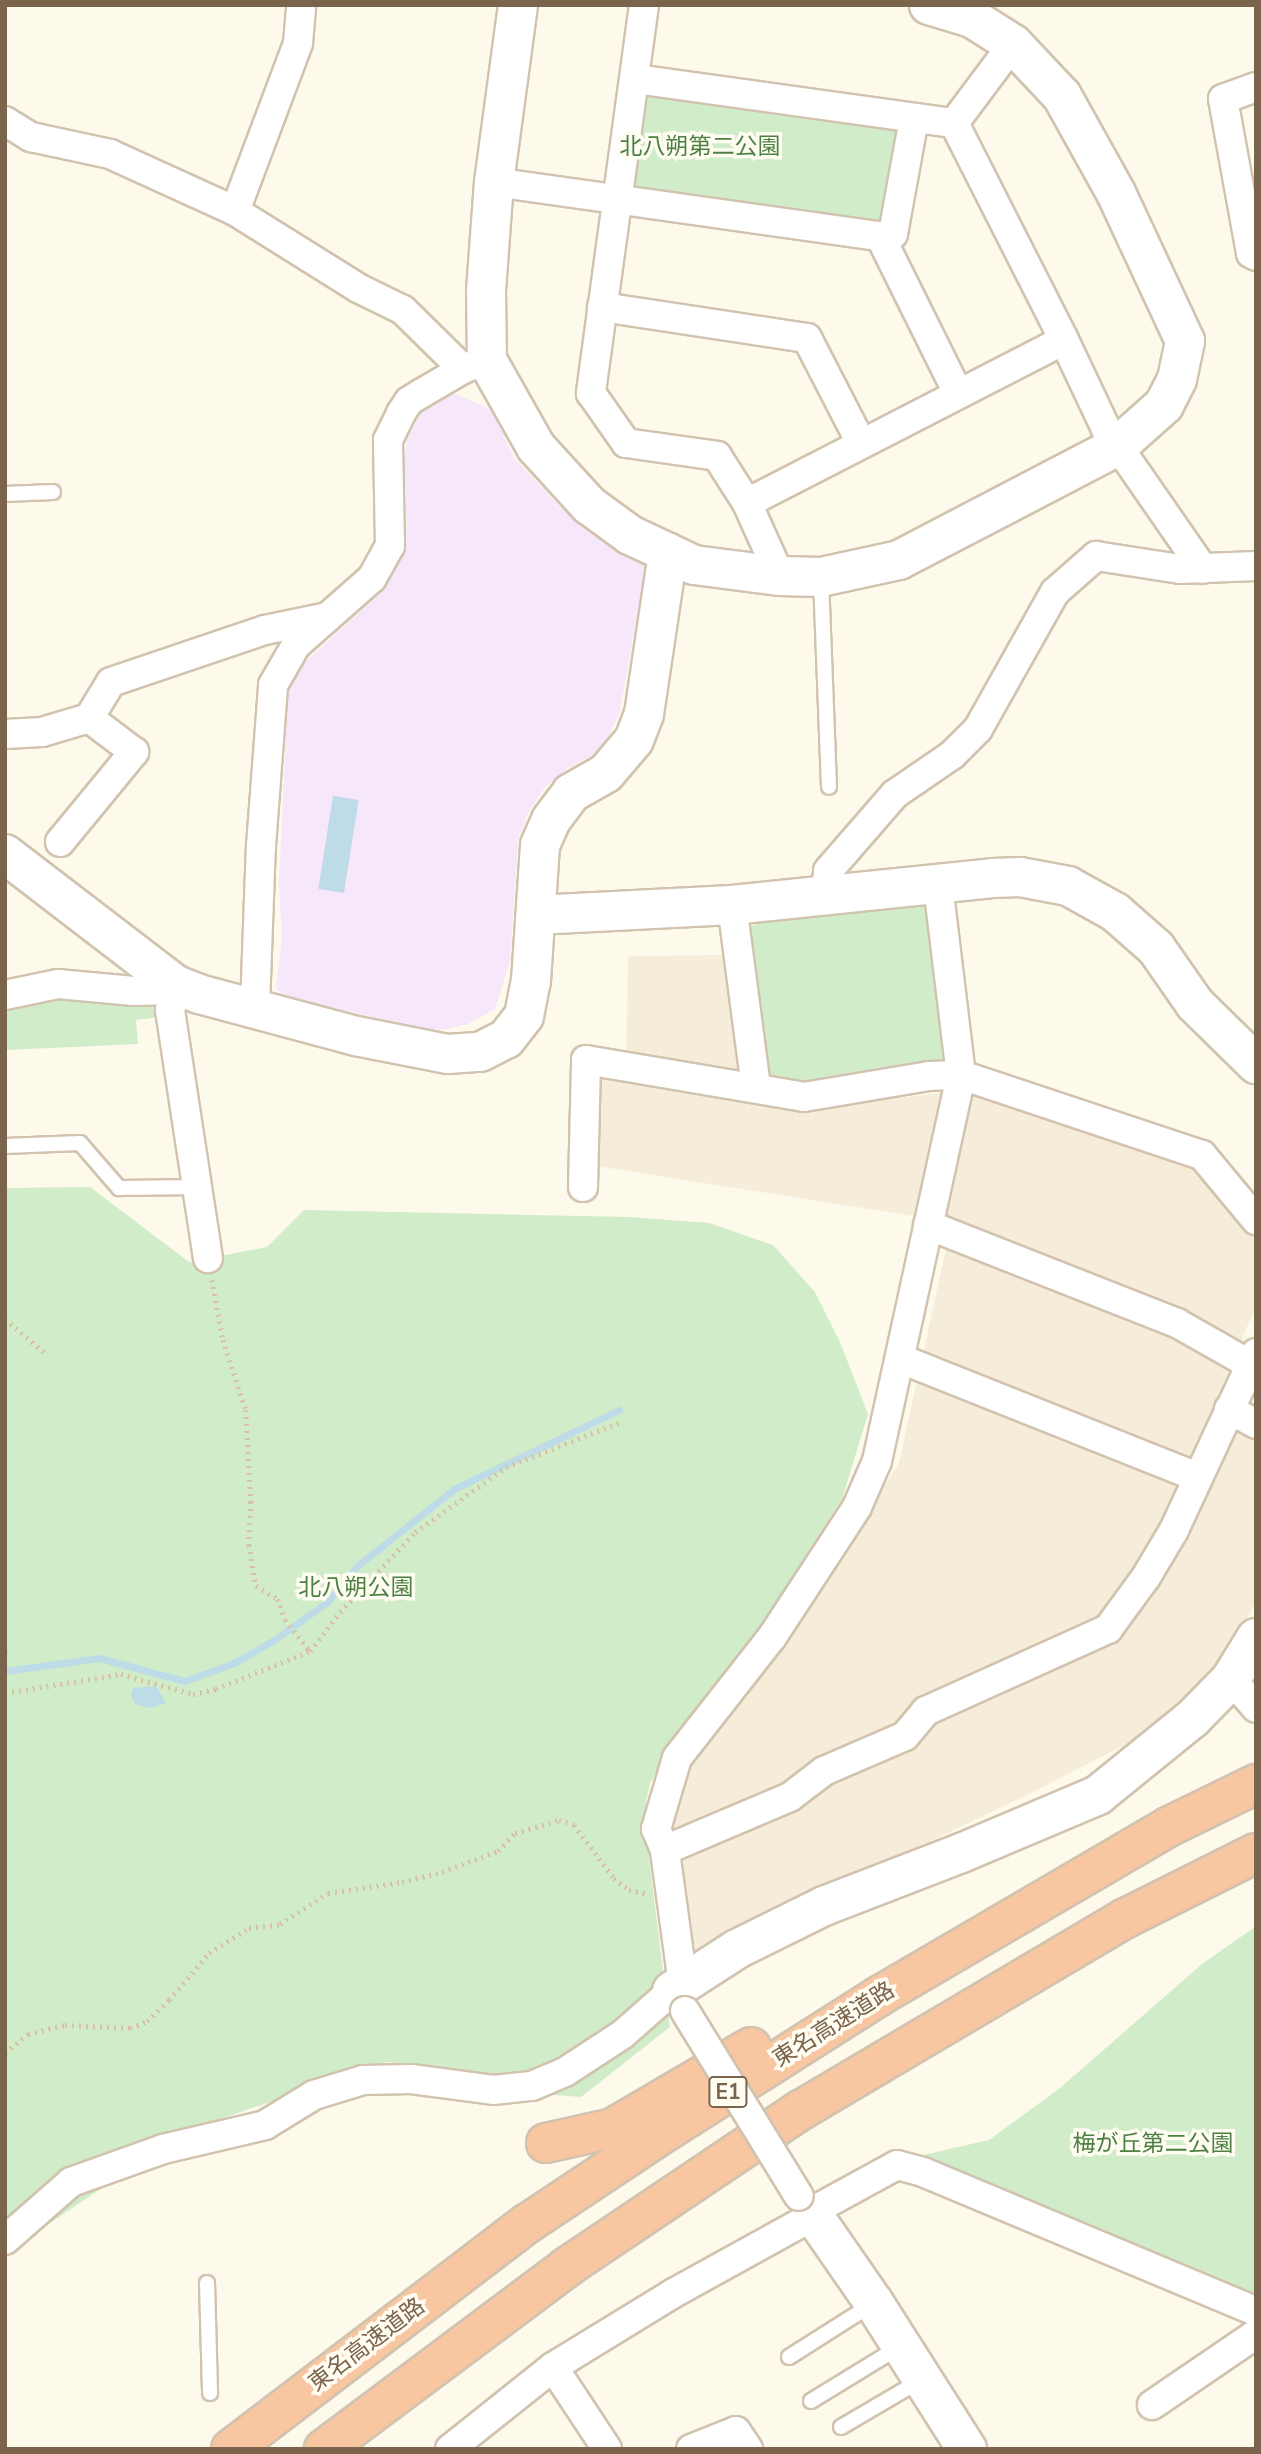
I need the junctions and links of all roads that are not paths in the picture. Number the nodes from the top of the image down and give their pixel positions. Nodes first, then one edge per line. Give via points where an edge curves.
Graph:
1 (301, 5) edge
2 (518, 5) edge
3 (644, 5) edge
4 (929, 5) edge
5 (1013, 44) junction
6 (636, 79) junction
7 (1256, 88) edge
8 (914, 119) junction
9 (5, 121) edge
10 (954, 123) junction
11 (495, 182) junction
12 (617, 197) junction
13 (235, 211) junction
14 (880, 236) junction
15 (1256, 256) edge
16 (602, 307) junction
17 (1064, 340) junction
18 (475, 364) junction
19 (958, 393) junction
20 (861, 443) junction
21 (1118, 446) junction
22 (53, 492) dead end
23 (5, 494) edge
24 (747, 503) junction
25 (668, 553) junction
26 (1256, 566) edge
27 (1203, 569) junction
28 (780, 576) junction
29 (821, 577) junction
30 (331, 616) junction
31 (89, 718) junction
32 (5, 734) edge
33 (829, 787) dead end
34 (34, 857) edge
35 (938, 885) junction
36 (825, 897) junction
37 (732, 905) junction
38 (536, 915) junction
39 (176, 987) junction
40 (5, 995) edge
41 (255, 1007) junction
42 (1256, 1064) edge
43 (961, 1075) junction
44 (756, 1087) junction
45 (5, 1146) edge
46 (197, 1187) junction
47 (583, 1188) dead end
48 (1256, 1220) edge
49 (928, 1225) junction
50 (208, 1258) road end
51 (901, 1359) junction
52 (1254, 1359) edge
53 (1229, 1409) junction
54 (1256, 1424) edge
55 (1197, 1477) junction
56 (1256, 1638) edge
57 (1231, 1679) junction
58 (1256, 1708) edge
59 (1256, 1784) edge
60 (1170, 1826) junction
61 (665, 1850) junction
62 (1256, 1853) edge
63 (680, 1995) junction
64 (546, 2143) dead end
65 (805, 2204) junction
66 (5, 2240) edge
67 (207, 2283) dead end
68 (874, 2303) junction
69 (1256, 2311) edge
70 (1256, 2334) edge
71 (901, 2345) junction
72 (789, 2357) dead end
73 (553, 2367) junction
74 (923, 2379) junction
75 (210, 2393) dead end
76 (811, 2401) dead end
77 (1152, 2405) dead end
78 (841, 2427) dead end
79 (963, 2447) edge
80 (231, 2449) edge
81 (324, 2449) edge
82 (450, 2449) edge
83 (607, 2449) edge
84 (691, 2449) edge
85 (748, 2449) edge

1 - 13 street via 298,43
2 - 11 street
3 - 6 street
4 - 5 street via 972,18
5 - 10 street
5 - 21 street via 1062,96 1116,193 1185,341 1177,379 1164,405
6 - 8 street
6 - 12 street
7 - 15 street via 1223,99 1251,253
8 - 10 street
8 - 14 street via 893,234
9 - 13 street via 31,137 110,154
10 - 17 street
11 - 12 street
11 - 18 street
12 - 14 street
12 - 16 street
13 - 18 street via 358,288 403,310
14 - 19 street
16 - 20 street via 807,338
16 - 24 street via 591,393 626,443 717,456
17 - 19 street
17 - 21 street
18 - 25 street via 536,447 589,505 629,535
18 - 30 street via 409,401 401,413 388,440 390,546 372,578
19 - 20 street
20 - 24 street
21 - 27 street
21 - 29 street via 898,559
22 - 23 lane
24 - 28 street
25 - 28 street via 694,565
25 - 38 street via 643,714 634,740 606,774 571,793 551,820 540,845
26 - 27 street
27 - 36 street via 1096,556 1061,585 978,729 952,755 895,794 828,871
28 - 29 street
29 - 33 lane
30 - 31 street via 265,630 111,682
30 - 41 street via 296,645 273,685
31 - 32 street via 42,732
31 - 34 street via 134,752
34 - 39 street
35 - 36 street
35 - 42 street via 1020,877 1068,886 1115,912 1156,948 1195,1004
35 - 43 street
36 - 37 street
37 - 38 street
37 - 44 street
38 - 41 street via 524,1016 506,1039 480,1052 449,1054 369,1039
39 - 40 street via 134,991 58,984
39 - 41 street
39 - 46 street via 170,1010
43 - 44 street via 804,1097
43 - 48 street via 1202,1155
43 - 49 street
44 - 47 street via 586,1060
45 - 46 lane via 80,1143 119,1188
46 - 50 street
49 - 51 street
49 - 52 street via 1177,1323
51 - 55 street
51 - 61 street via 877,1461 856,1507 772,1637 677,1758 656,1829
52 - 53 street
53 - 54 street
53 - 55 street
55 - 61 street via 1167,1542 1108,1629 926,1711 905,1736 824,1771 790,1797
56 - 57 street
57 - 58 street
57 - 63 street via 1192,1718 1098,1795 824,1906 737,1949
59 - 60 highway, 東名高速道路 / E1
60 - 64 highway via 851,1989 613,2128
60 - 80 highway, 東名高速道路 / E1 via 879,1996 646,2144 528,2223
61 - 63 street
62 - 81 highway, E1 via 1126,1917 801,2110 567,2267
63 - 65 street, bridge
63 - 66 street via 565,2072 532,2086 493,2090 411,2079 363,2080 314,2095 265,2125 163,2149 71,2182
65 - 68 street
65 - 69 street via 897,2165
65 - 73 street via 804,2221
67 - 75 lane
68 - 71 street
68 - 72 lane
70 - 77 street
71 - 74 street
71 - 76 lane
73 - 82 street
73 - 83 street
74 - 78 lane
74 - 79 street
84 - 85 street via 736,2431

